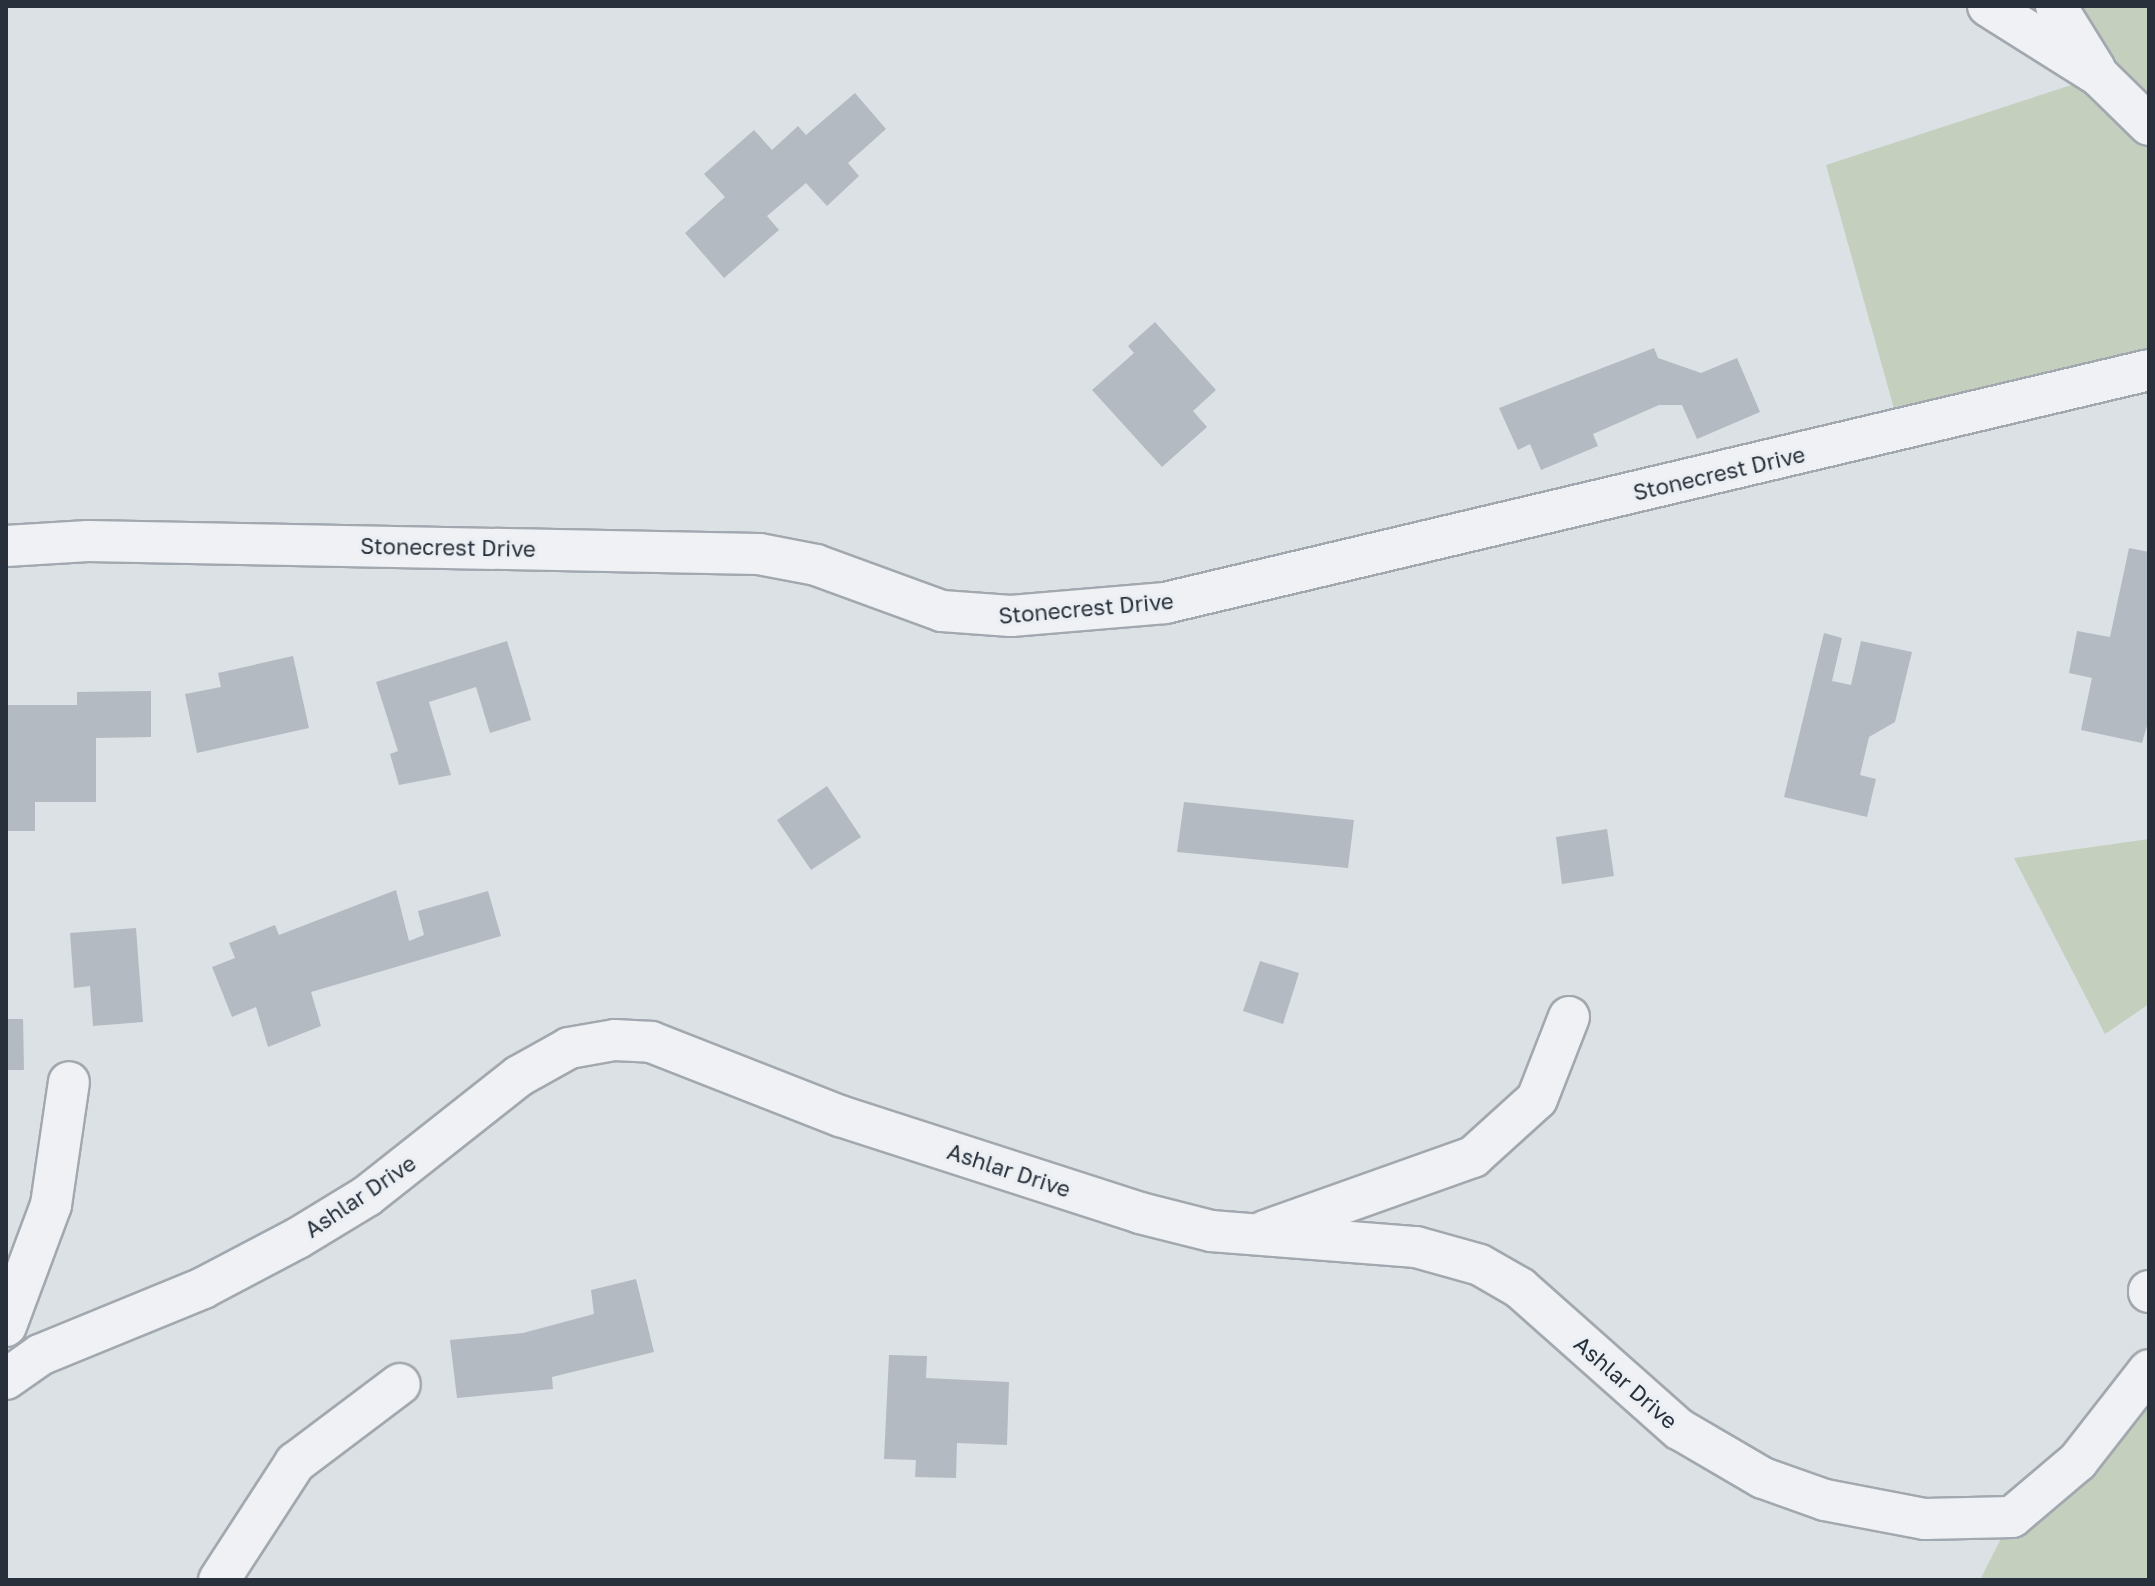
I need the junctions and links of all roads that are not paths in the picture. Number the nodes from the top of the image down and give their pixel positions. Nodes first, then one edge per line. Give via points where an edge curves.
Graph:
1 (1988, 6) edge
2 (2056, 6) edge
3 (2099, 76) junction
4 (2149, 125) edge
5 (2149, 370) edge
6 (6, 546) edge
7 (1569, 1017) dead end
8 (69, 1082) dead end
9 (1253, 1235) junction
10 (6, 1326) edge
11 (2149, 1370) edge
12 (6, 1379) edge
13 (400, 1384) dead end
14 (219, 1580) edge

1 - 3 street
2 - 3 street
3 - 4 street
5 - 6 street, Stonecrest Drive via 1165,603 1011,616 942,611 816,565 759,554 88,541
7 - 9 street via 1537,1099 1473,1157
8 - 10 street via 51,1205
9 - 11 street, Ashlar Drive via 1416,1247 1480,1265 1520,1288 1679,1429 1763,1478 1825,1500 1925,1519 2012,1517 2035,1505
9 - 12 street, Ashlar Drive via 1140,1213 840,1116 651,1042 615,1040 569,1048 519,1076 367,1196 298,1238 203,1288 40,1355
13 - 14 street via 295,1463

